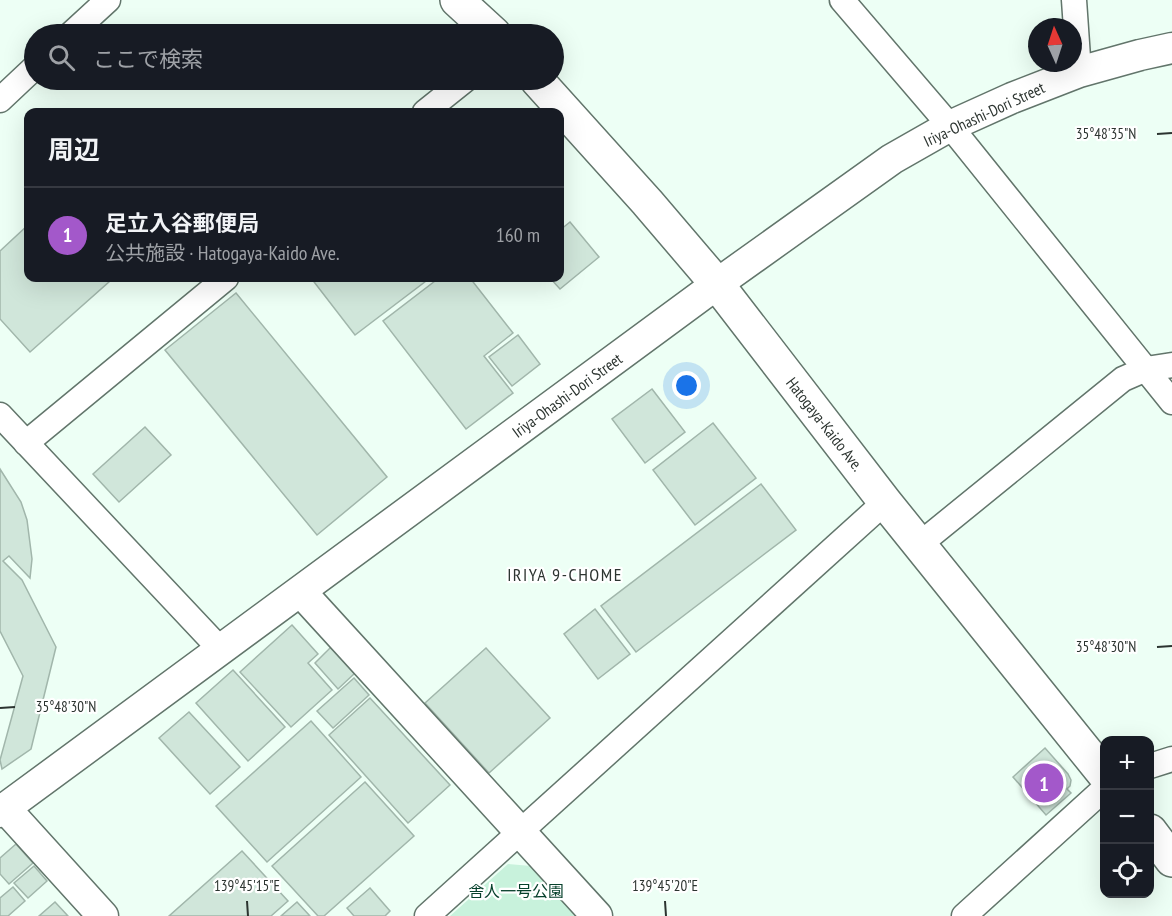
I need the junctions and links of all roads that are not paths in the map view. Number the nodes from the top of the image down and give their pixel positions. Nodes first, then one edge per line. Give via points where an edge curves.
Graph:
1 (108, 0) edge
2 (457, 0) edge
3 (842, 0) edge
4 (1074, 0) edge
5 (1075, 18) edge
6 (82, 24) edge
7 (483, 24) edge
8 (1172, 48) edge
9 (1082, 71) edge
10 (1079, 72) edge
11 (24, 77) edge
12 (452, 90) edge
13 (546, 90) edge
14 (0, 100) edge
15 (430, 108) edge
16 (562, 108) edge
17 (564, 110) edge
18 (950, 126) junction
19 (221, 282) edge
20 (717, 284) junction
21 (1172, 365) edge
22 (1146, 369) junction
23 (1172, 402) edge
24 (0, 415) edge
25 (26, 443) junction
26 (885, 502) junction
27 (920, 544) junction
28 (301, 592) junction
29 (221, 650) junction
30 (1172, 759) edge
31 (1154, 764) edge
32 (1100, 769) edge
33 (1103, 790) edge
34 (3, 810) edge
35 (521, 832) junction
36 (1154, 837) edge
37 (1172, 860) edge
38 (103, 916) edge
39 (427, 916) edge
40 (597, 916) edge
41 (964, 916) edge

1 - 6 street
2 - 7 main road
3 - 18 street
4 - 5 street
8 - 9 street, Iriya-Ohashi-Dori Street
10 - 18 street, Iriya-Ohashi-Dori Street
11 - 14 street
12 - 15 street
13 - 16 main road, Hatogaya-Kaido Ave.
17 - 20 main road, Hatogaya-Kaido Ave.
18 - 20 street, Iriya-Ohashi-Dori Street via 892,159
18 - 22 street
19 - 25 street
20 - 26 main road, Hatogaya-Kaido Ave.
20 - 28 street, Iriya-Ohashi-Dori Street
21 - 22 street
22 - 23 street
22 - 27 street via 1124,379
24 - 25 street
25 - 29 street
26 - 27 main road, Hatogaya-Kaido Ave.
26 - 35 street
27 - 32 main road, Hatogaya-Kaido Ave.
28 - 29 street, Iriya-Ohashi-Dori Street
28 - 35 street
29 - 34 street, Iriya-Ohashi-Dori Street
30 - 31 street
33 - 41 street
34 - 38 street
35 - 39 street
35 - 40 street
36 - 37 main road

